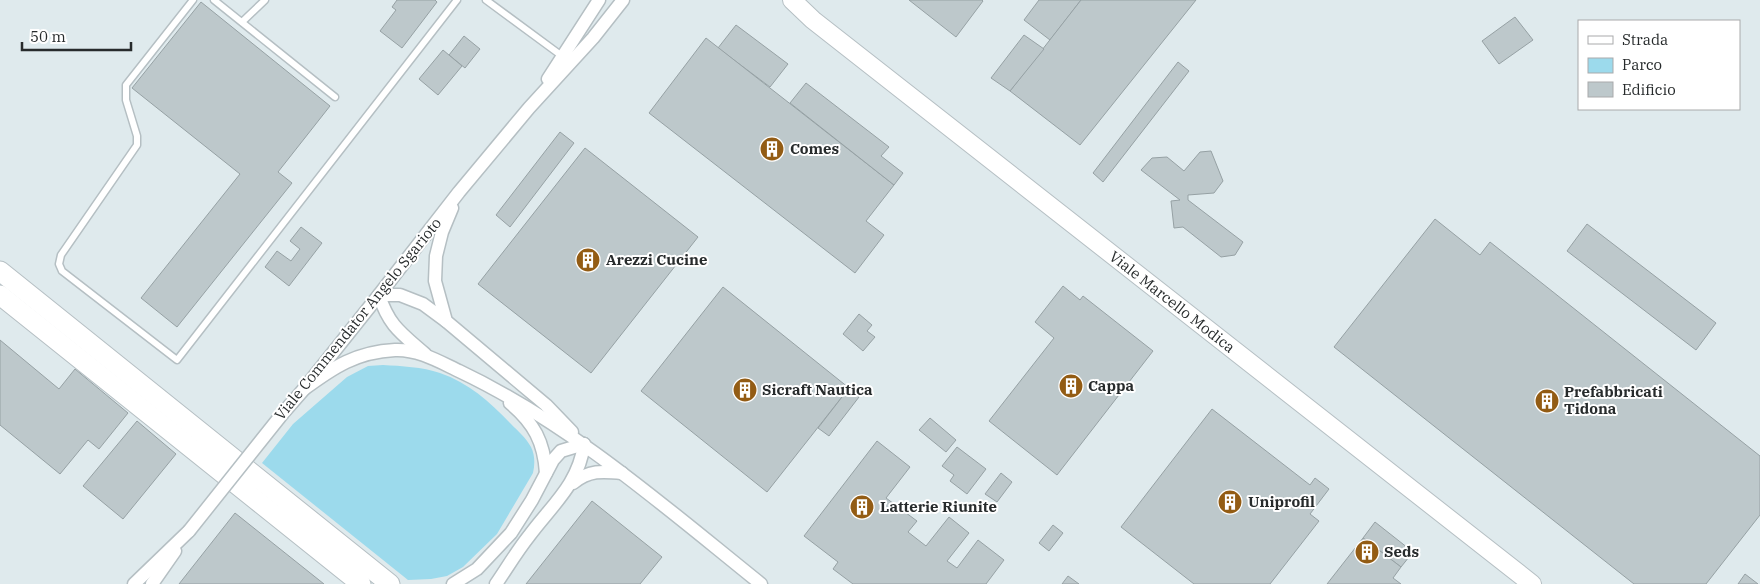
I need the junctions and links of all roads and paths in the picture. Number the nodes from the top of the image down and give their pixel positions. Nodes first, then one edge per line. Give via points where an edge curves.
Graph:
1 (193, 0) edge
2 (214, 0) edge
3 (265, 0) edge
4 (457, 0) edge
5 (486, 0) edge
6 (599, 0) edge
7 (623, 0) edge
8 (777, 0) edge
9 (792, 0) edge
10 (813, 20) junction
11 (242, 22) junction
12 (562, 56) junction
13 (335, 97) dead end
14 (529, 108) junction
15 (459, 192) junction
16 (0, 264) edge
17 (0, 271) edge
18 (0, 295) edge
19 (379, 295) junction
20 (0, 300) edge
21 (25, 303) junction
22 (446, 321) junction
23 (426, 356) junction
24 (489, 385) junction
25 (304, 389) junction
26 (584, 444) junction
27 (546, 473) junction
28 (623, 474) junction
29 (569, 487) junction
30 (189, 531) junction
31 (135, 582) edge
32 (152, 584) edge
33 (361, 584) edge
34 (390, 584) edge
35 (453, 584) edge
36 (496, 584) edge
37 (761, 584) edge
38 (1532, 584) edge

1 - 4 lane via 126,85 126,100 137,145 61,255 59,264 62,271 177,360
2 - 11 lane
3 - 11 lane
5 - 12 lane
6 - 12 street
7 - 14 street
8 - 10 street
9 - 10 street
10 - 38 street, Viale Marcello Modica
11 - 13 lane
12 - 14 street
14 - 15 street, Viale Commendator Angelo Sgarioto
15 - 19 street, Viale Commendator Angelo Sgarioto
15 - 22 street via 436,256 435,282
16 - 21 main road
17 - 21 main road
18 - 21 main road
19 - 22 street via 400,294 423,304
19 - 23 street via 385,313 398,331
19 - 25 street, Viale Commendator Angelo Sgarioto
20 - 21 main road
21 - 33 main road
21 - 34 main road
22 - 26 street via 546,405
23 - 24 street
23 - 25 street via 397,350 362,355 333,368
24 - 26 street
24 - 27 street via 521,412 534,429 542,446
25 - 30 street, Viale Commendator Angelo Sgarioto, bridge
26 - 27 street via 561,452
26 - 28 street
26 - 29 street via 580,464
27 - 35 street via 511,533 477,569
28 - 29 street via 592,473 582,476
28 - 37 street
29 - 36 street
30 - 31 street
30 - 32 street

